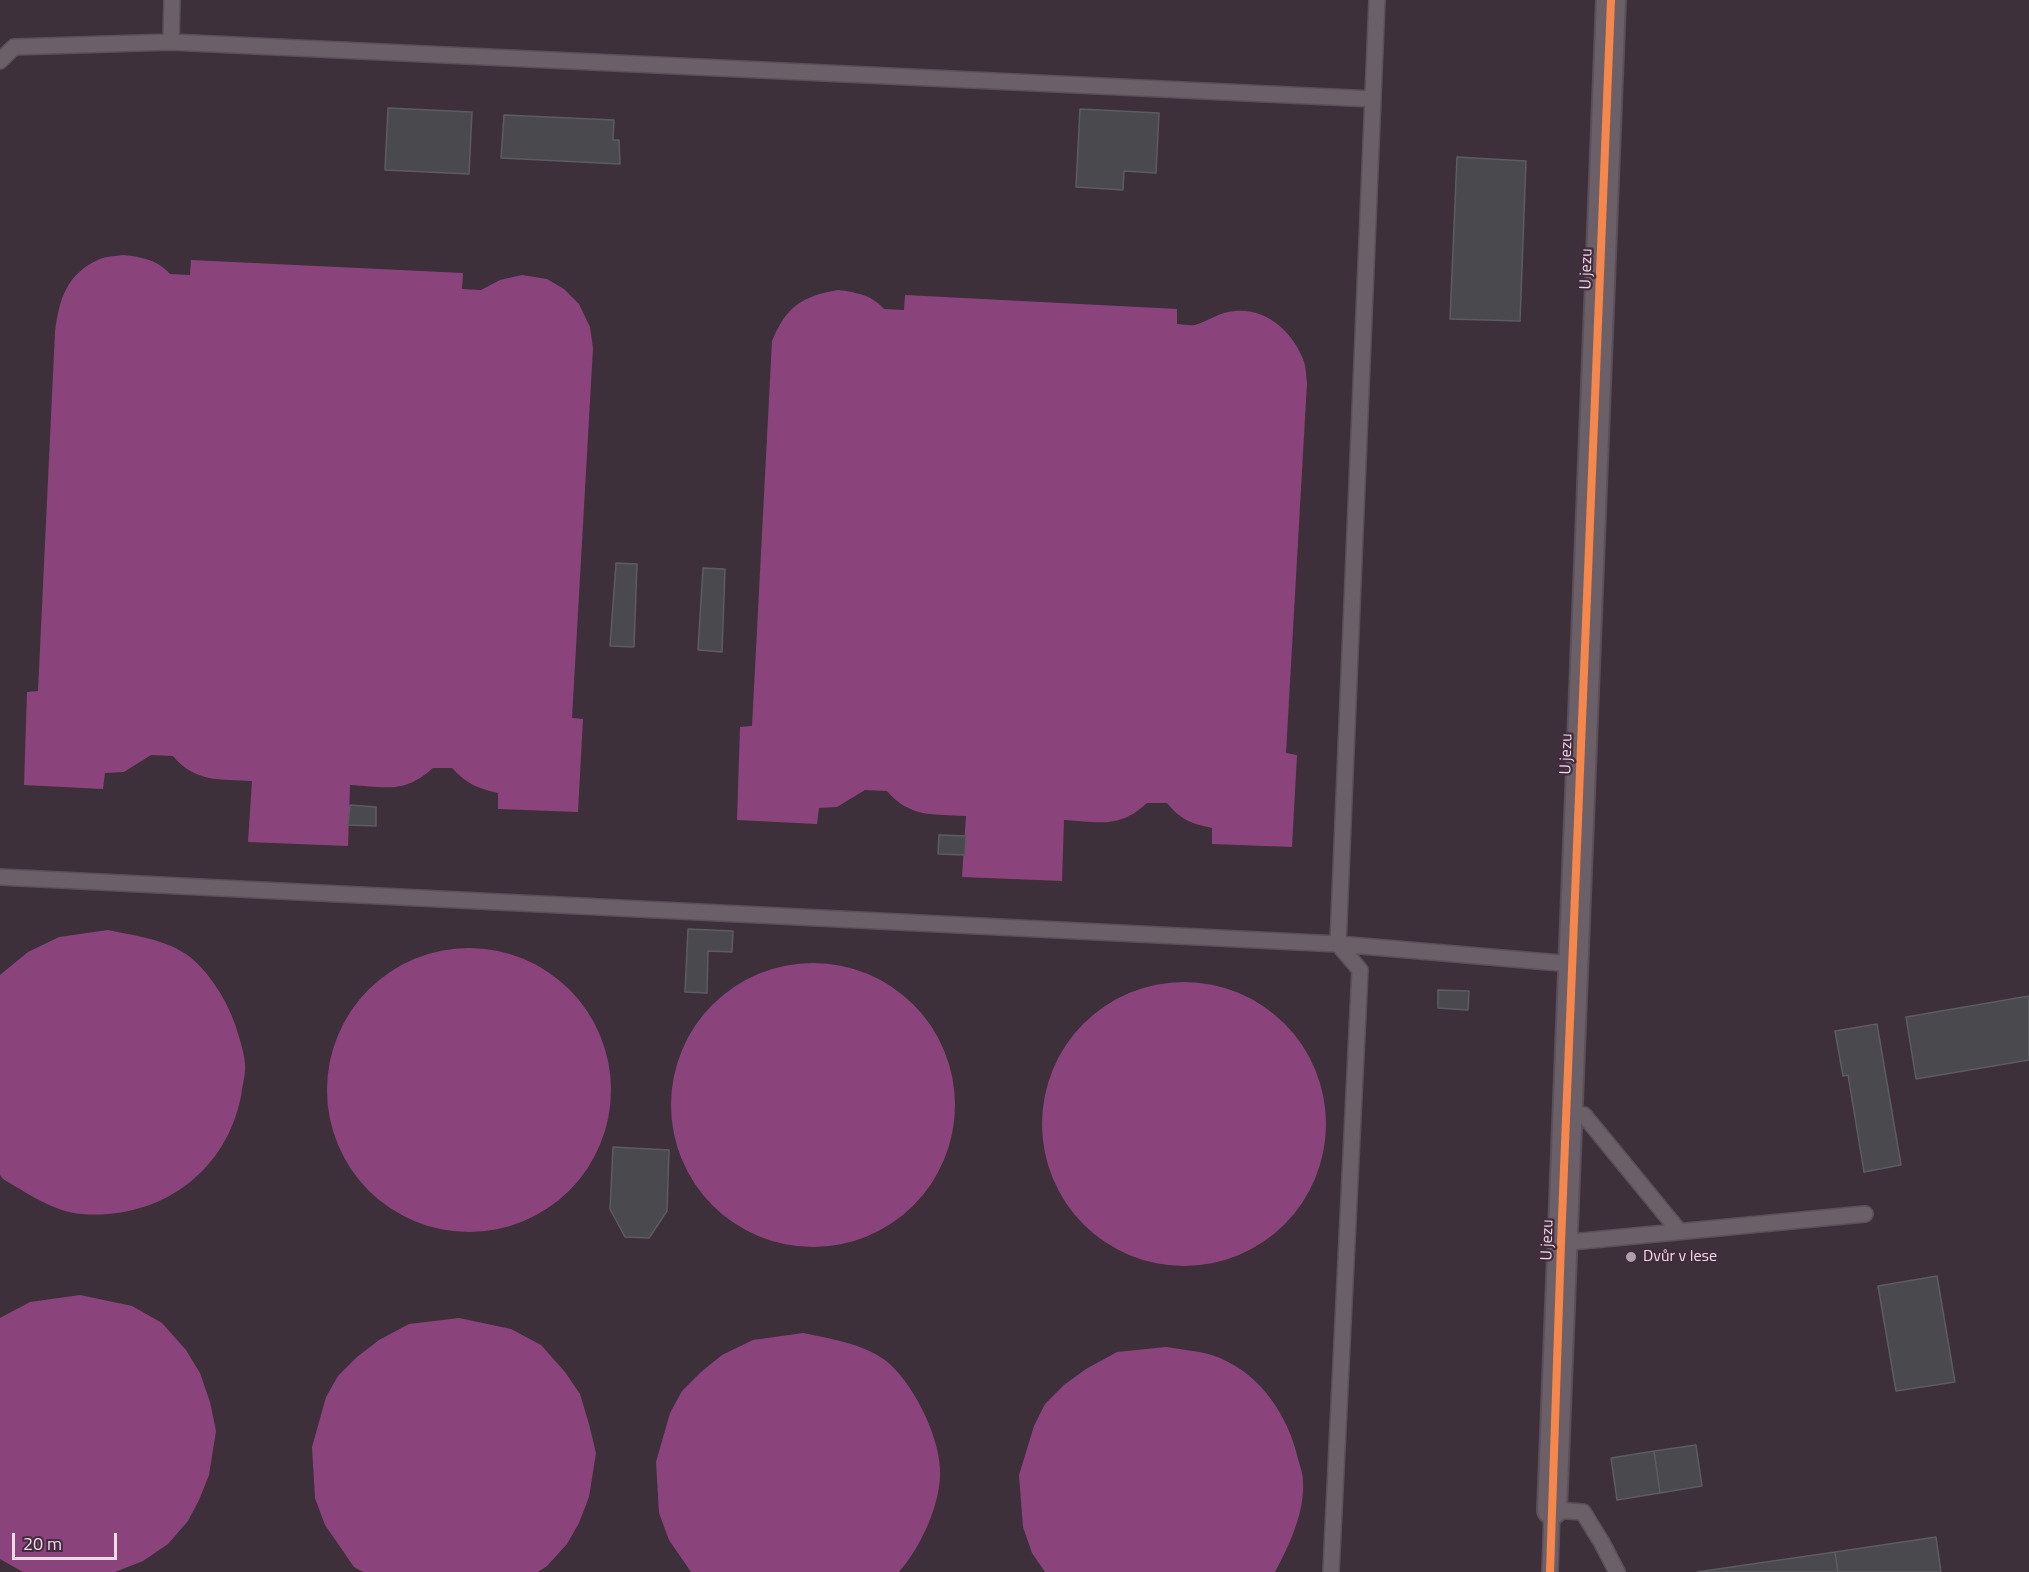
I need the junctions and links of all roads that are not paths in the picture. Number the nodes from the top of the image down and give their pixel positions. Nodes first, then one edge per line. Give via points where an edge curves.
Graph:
1 (172, 0) edge
2 (1377, 0) edge
3 (1611, 0) edge
4 (171, 42) junction
5 (0, 61) edge
6 (1373, 99) junction
7 (0, 877) edge
8 (1338, 944) junction
9 (1572, 964) junction
10 (1567, 1114) junction
11 (1865, 1214) dead end
12 (1678, 1231) junction
13 (1561, 1243) junction
14 (1552, 1510) junction
15 (1331, 1572) edge
16 (1550, 1572) edge
17 (1617, 1572) edge

1 - 4 lane
2 - 6 lane
3 - 9 street, U jezu
4 - 5 lane via 14,47
4 - 6 lane
6 - 8 lane
7 - 8 lane
8 - 9 lane
8 - 15 lane via 1360,970
9 - 10 street, U jezu
10 - 12 lane via 1584,1115
10 - 13 street, U jezu
11 - 12 lane
12 - 13 lane
13 - 14 street, U jezu
14 - 16 lane
14 - 17 lane via 1583,1512

